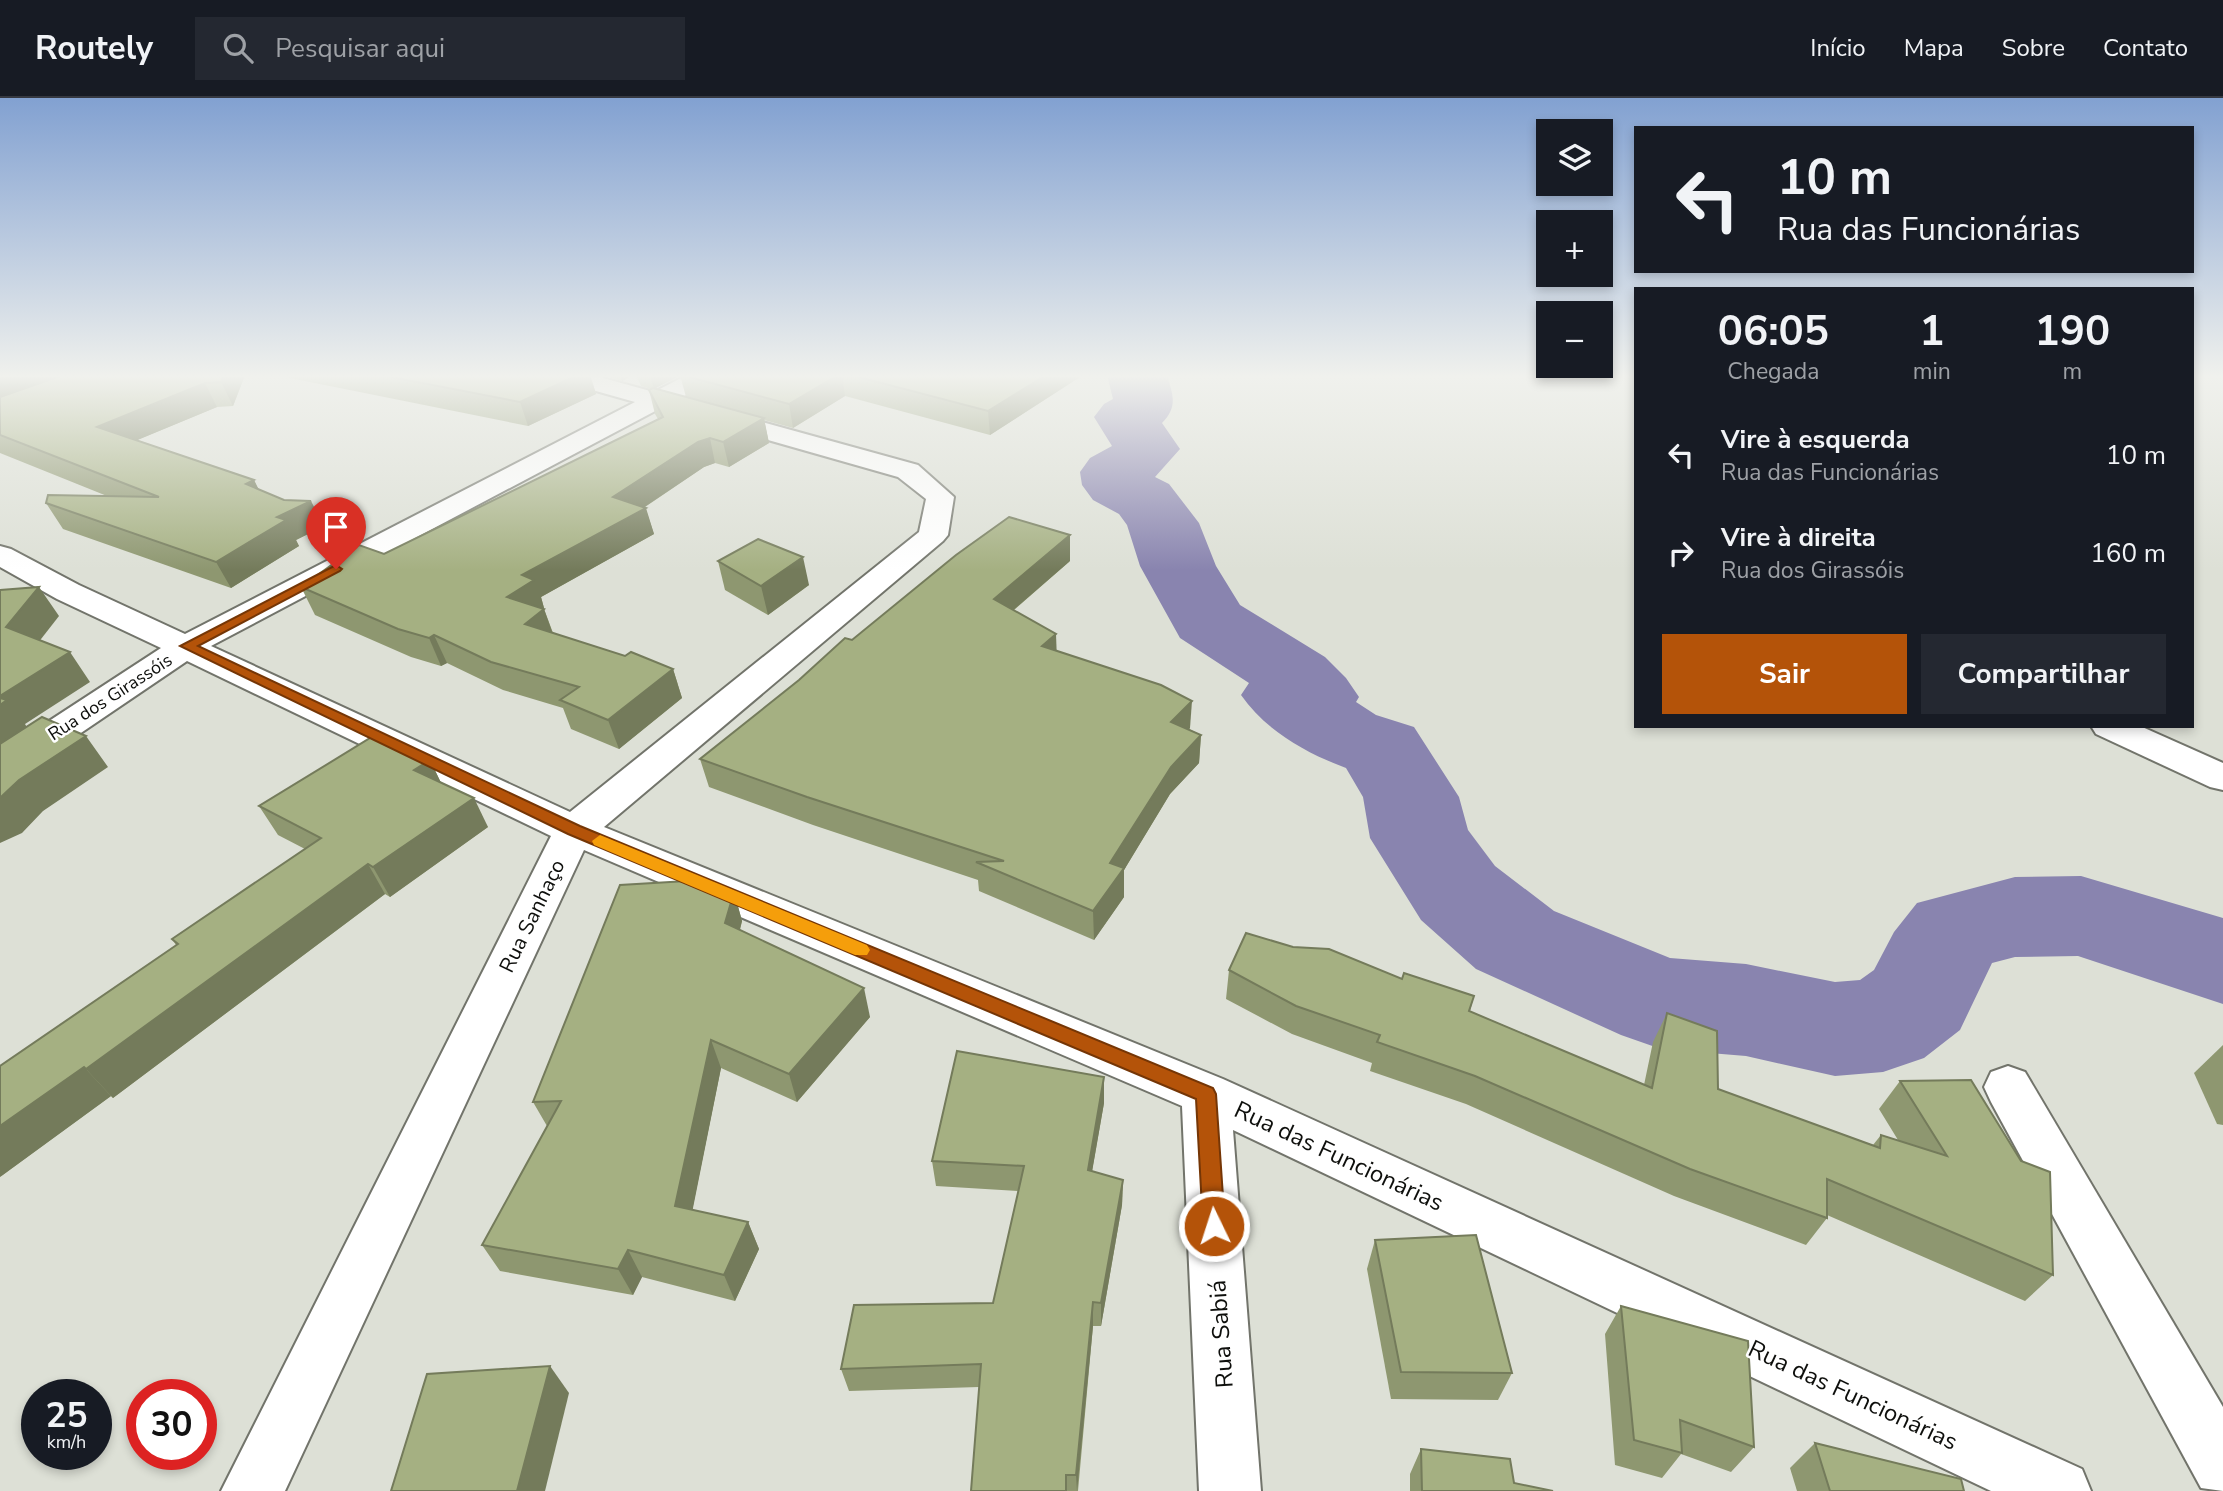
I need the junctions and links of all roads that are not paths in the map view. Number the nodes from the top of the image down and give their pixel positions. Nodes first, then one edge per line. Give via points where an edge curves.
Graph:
1 (581, 440) edge
2 (799, 440) edge
3 (7, 575) edge
4 (187, 646) junction
5 (2113, 728) edge
6 (0, 770) edge
7 (2223, 778) edge
8 (574, 830) junction
9 (2008, 1087) dead end
10 (1206, 1094) junction
11 (2223, 1466) edge
12 (252, 1491) edge
13 (1230, 1491) edge
14 (2060, 1491) edge

1 - 4 street, Rua dos Girassóis
2 - 8 street, Rua Sanhaço via 908,471 940,497 933,535
3 - 4 street, Rua das Funcionárias via 68,592
4 - 6 street, Rua dos Girassóis
4 - 8 street, Rua das Funcionárias
5 - 7 street
8 - 10 street, Rua das Funcionárias
8 - 12 street, Rua Sanhaço
9 - 11 street
10 - 13 street, Rua Sabiá
10 - 14 street, Rua das Funcionárias

